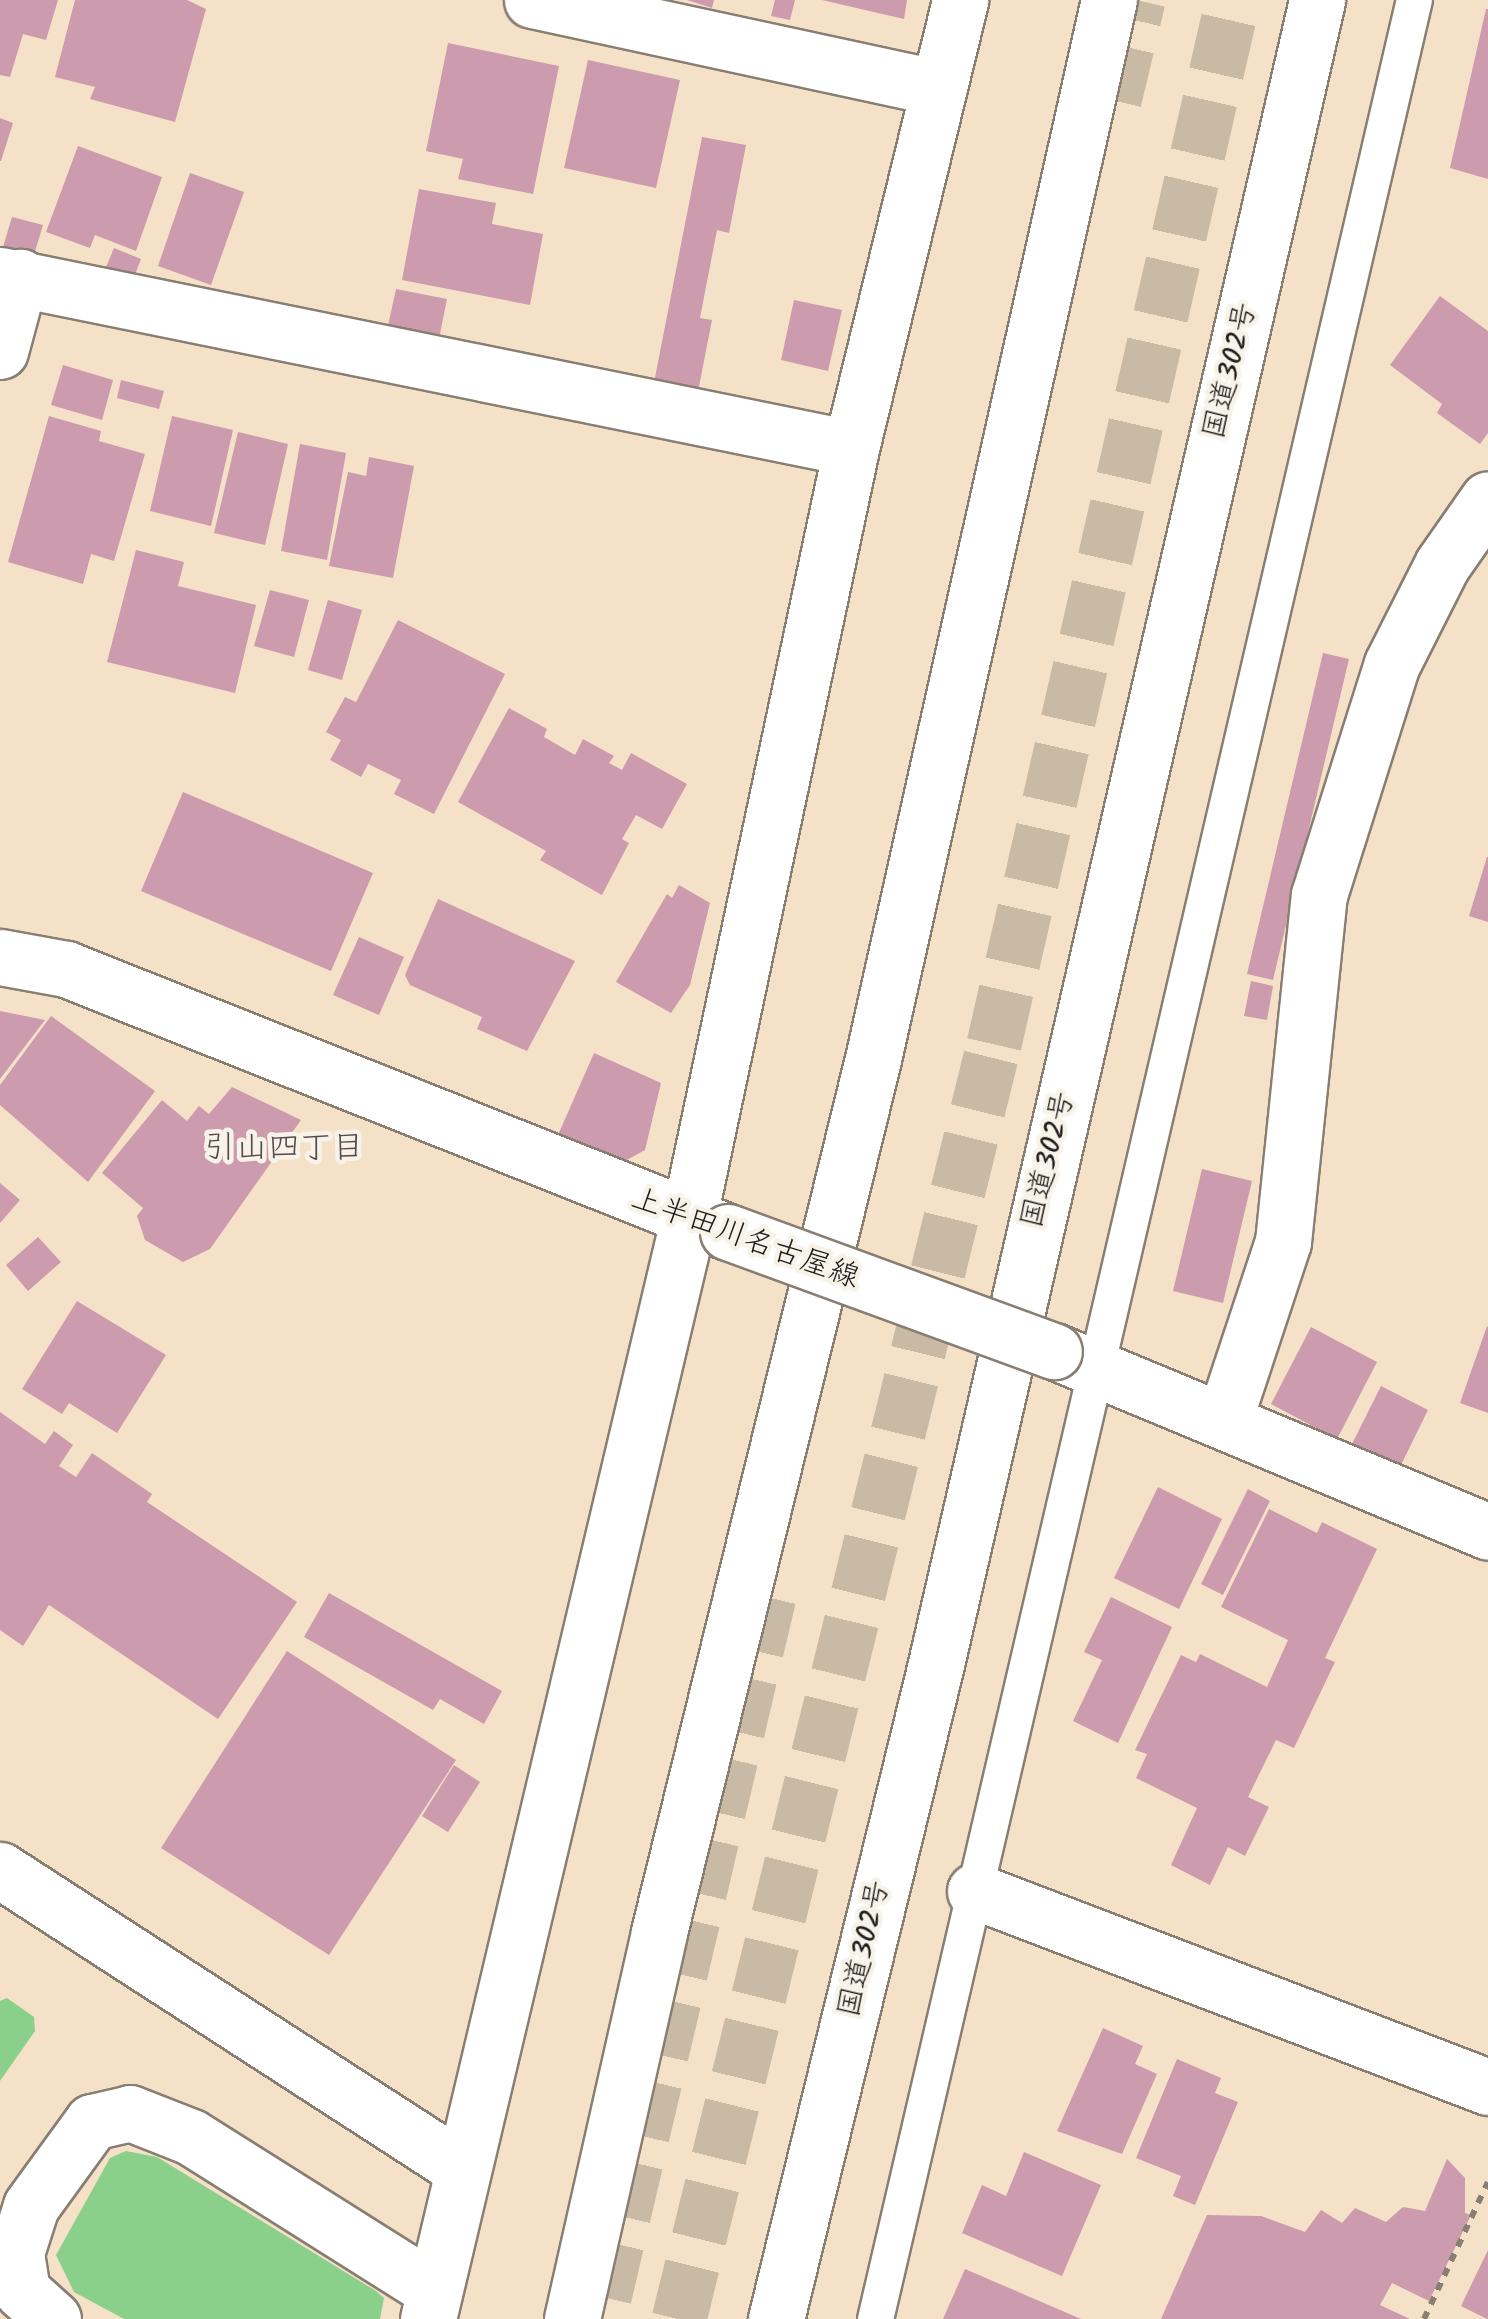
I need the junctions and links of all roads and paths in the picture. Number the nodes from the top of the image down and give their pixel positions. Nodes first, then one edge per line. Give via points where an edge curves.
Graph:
1 (532, 0) edge
2 (960, 0) edge
3 (1109, 0) edge
4 (1317, 0) edge
5 (1414, 0) edge
6 (940, 88) junction
7 (10, 276) edge
8 (0, 352) edge
9 (851, 448) junction
10 (1488, 500) edge
11 (0, 957) edge
12 (708, 1227) junction
13 (1075, 1360) junction
14 (1224, 1420) junction
15 (1488, 1532) edge
16 (0, 1870) edge
17 (974, 1891) junction
18 (1488, 2086) edge
19 (461, 2168) junction
20 (1488, 2182) edge
21 (431, 2304) edge
22 (53, 2319) edge
23 (572, 2319) edge
24 (776, 2319) edge
25 (875, 2319) edge
26 (1424, 2319) edge

1 - 6 main road
2 - 6 main road
3 - 23 main road via 873,1060 659,1932
4 - 24 main road, 国道302号 via 936,1664
5 - 13 lane
6 - 9 main road
7 - 8 main road
7 - 9 main road
9 - 12 main road
10 - 14 main road via 1442,566 1392,664 1319,895 1284,1242
11 - 12 main road, 上半田川名古屋線 via 66,970
12 - 13 main road, 上半田川名古屋線, bridge
12 - 19 main road
13 - 14 main road, 上半田川名古屋線
13 - 17 lane
14 - 15 main road, 上半田川名古屋線
16 - 19 main road
17 - 18 main road
17 - 25 lane
19 - 21 main road
20 - 26 path
21 - 22 main road via 191,2137 130,2113 92,2122 31,2206 16,2253 22,2291

